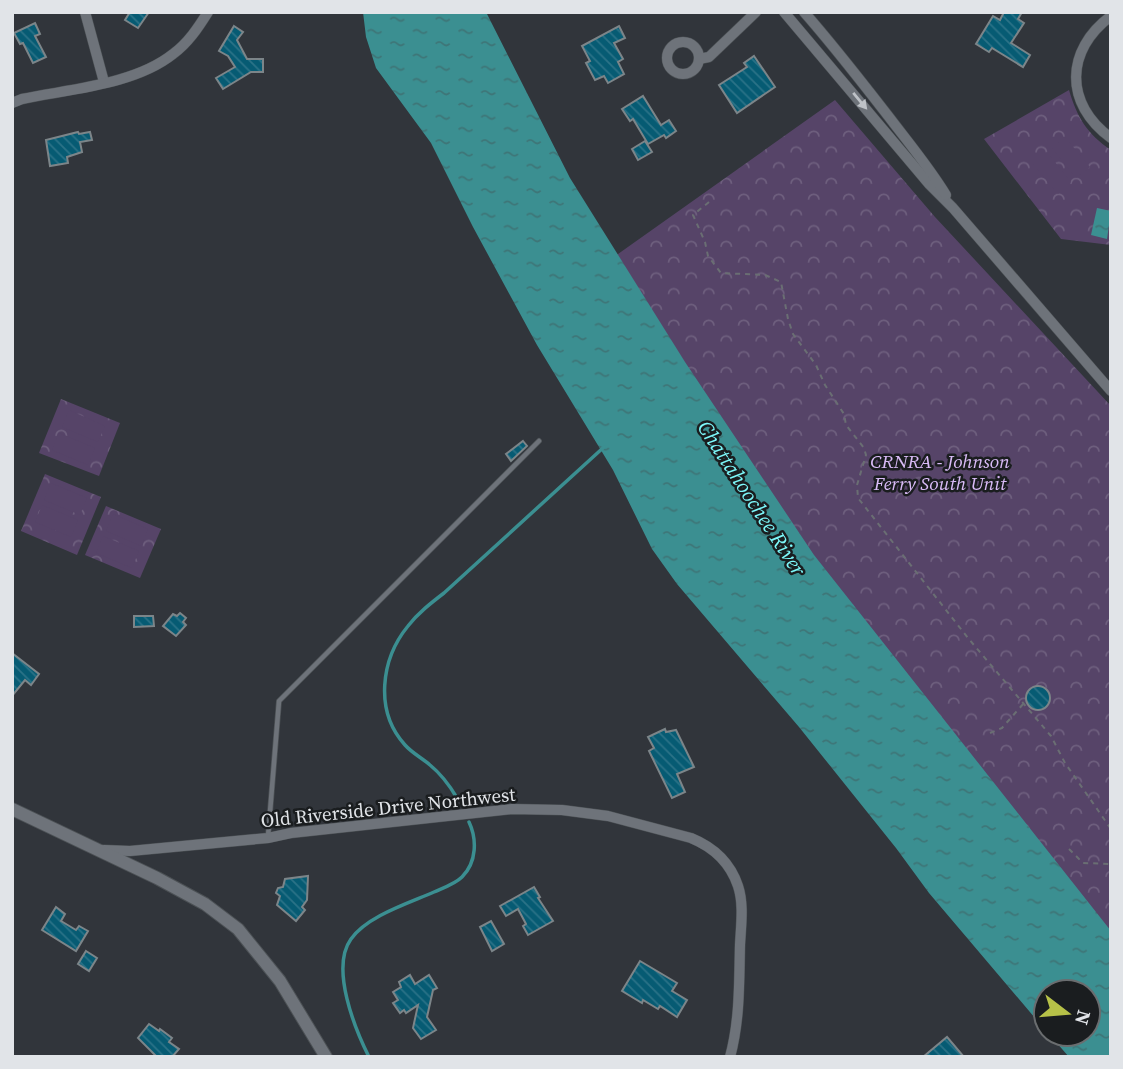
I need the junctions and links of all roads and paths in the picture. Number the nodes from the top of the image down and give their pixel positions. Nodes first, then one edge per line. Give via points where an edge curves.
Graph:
1 (85, 12) edge
2 (208, 12) edge
3 (756, 12) edge
4 (784, 12) edge
5 (804, 12) edge
6 (1111, 16) edge
7 (699, 59) dead end
8 (845, 61) junction
9 (835, 71) junction
10 (104, 82) junction
11 (12, 103) edge
12 (1111, 138) edge
13 (709, 202) dead end
14 (953, 208) junction
15 (1111, 391) edge
16 (539, 441) dead end
17 (1024, 702) junction
18 (990, 733) dead end
19 (12, 809) edge
20 (1111, 829) edge
21 (268, 838) junction
22 (97, 849) junction
23 (1069, 849) dead end
24 (1111, 864) edge
25 (326, 1057) edge
26 (730, 1057) edge

1 - 10 street
2 - 10 street via 174,54 127,79
3 - 7 street via 709,57
4 - 9 street
5 - 8 street
6 - 12 street via 1083,45 1075,76 1090,120
8 - 9 lane
8 - 14 street via 936,178
9 -> 14 street
10 - 11 street
13 - 17 path via 696,210 693,219 716,268 721,273 765,275 781,282 793,334 864,448 858,498
14 - 15 street
16 - 21 lane via 279,701
17 - 18 path via 1002,728
17 - 20 path
19 - 22 street
21 - 22 street, Old Riverside Drive Northwest via 130,851
21 - 26 street, Old Riverside Drive Northwest via 512,808 608,816 704,844 730,868 742,905 738,1015
22 - 25 street via 205,904 238,929 280,981
23 - 24 path via 1083,863

